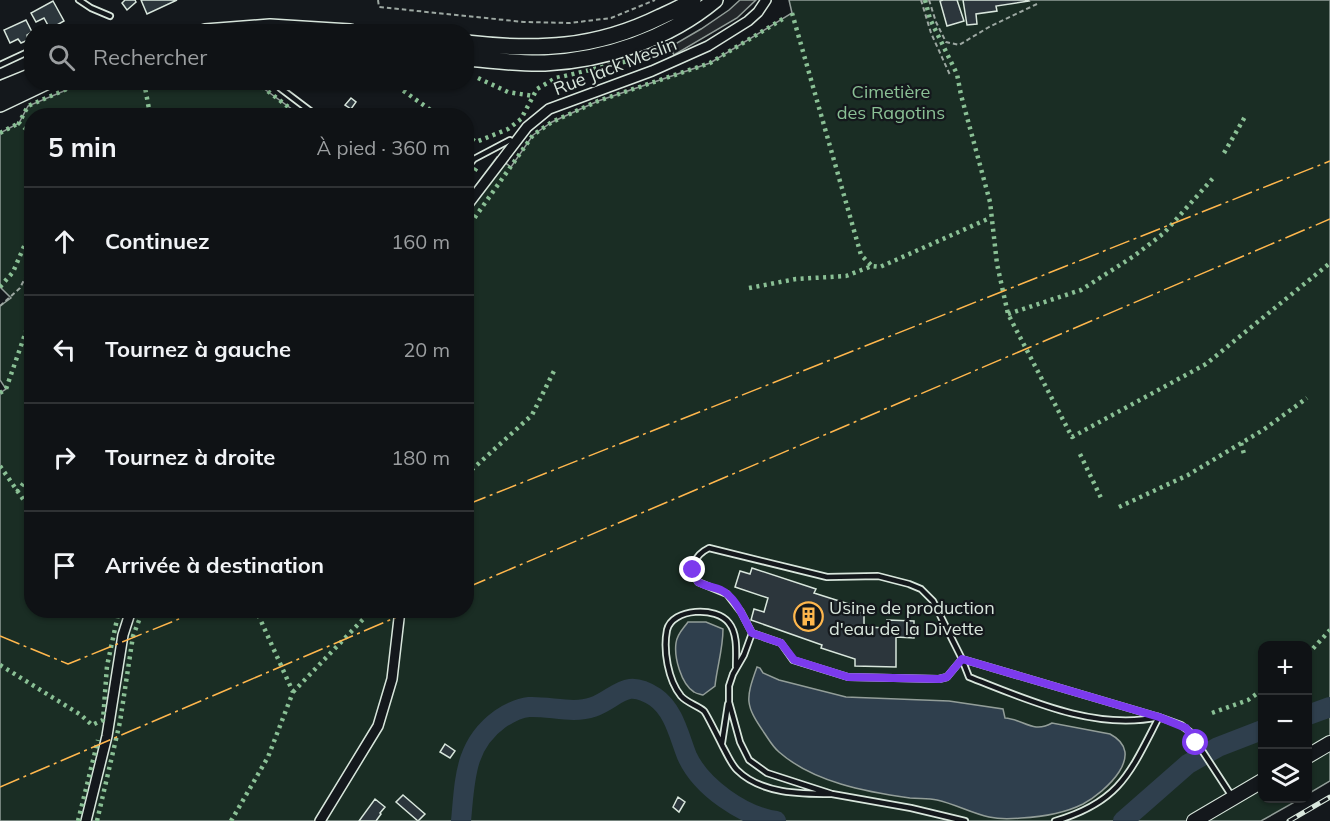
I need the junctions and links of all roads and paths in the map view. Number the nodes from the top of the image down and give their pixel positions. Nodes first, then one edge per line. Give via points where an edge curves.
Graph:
1 (79, 0) edge
2 (378, 0) edge
3 (655, 0) edge
4 (693, 0) edge
5 (715, 0) edge
6 (766, 0) edge
7 (921, 0) edge
8 (929, 0) edge
9 (1037, 4) dead end
10 (110, 16) dead end
11 (474, 45) edge
12 (24, 54) edge
13 (474, 59) edge
14 (0, 65) edge
15 (950, 75) dead end
16 (24, 79) edge
17 (0, 89) edge
18 (29, 90) edge
19 (283, 90) edge
20 (0, 104) edge
21 (306, 108) edge
22 (514, 143) junction
23 (474, 159) edge
24 (474, 196) edge
25 (24, 280) edge
26 (0, 306) edge
27 (128, 618) edge
28 (399, 618) edge
29 (752, 633) junction
30 (962, 659) junction
31 (736, 667) junction
32 (729, 702) junction
33 (1159, 717) junction
34 (1330, 743) edge
35 (722, 745) junction
36 (1312, 754) edge
37 (1258, 784) edge
38 (832, 794) junction
39 (1233, 798) junction
40 (86, 821) edge
41 (320, 821) edge
42 (965, 821) edge
43 (1055, 821) edge
44 (1194, 821) edge

1 - 10 lane
2 - 3 path via 379,7 570,23 611,18
4 - 11 main road via 641,27 600,40 560,47
5 - 13 main road via 653,38 610,53 543,63
6 - 22 street, Rue Jack Meslin via 748,21 708,46 549,109
7 - 15 path
8 - 9 path via 946,42 959,45
12 - 14 lane
16 - 17 main road
18 - 20 main road
19 - 21 lane
22 - 23 lane via 510,140
22 - 24 street, Rue Jack Meslin
25 - 26 path
27 - 40 street via 107,736
28 - 41 street via 393,679 378,726
29 - 30 lane via 781,643 794,660 848,677 939,679 947,677
29 - 30 lane via 727,594 694,577 693,563 702,551 718,549 827,577 879,576 909,584 933,601
29 - 31 lane
30 - 33 lane
30 - 33 lane via 969,677 1042,704 1111,720
31 - 32 lane via 729,686
31 - 35 lane via 734,634 723,616 695,612 669,625 668,664 677,689 682,697 705,712
32 - 35 lane
32 - 38 lane via 749,760 767,772
33 - 39 lane via 1186,728
33 - 43 lane via 1134,766 1114,792 1088,809
34 - 36 main road
35 - 38 lane via 737,770 756,781 792,793
37 - 39 main road
38 - 42 lane
39 - 44 main road

